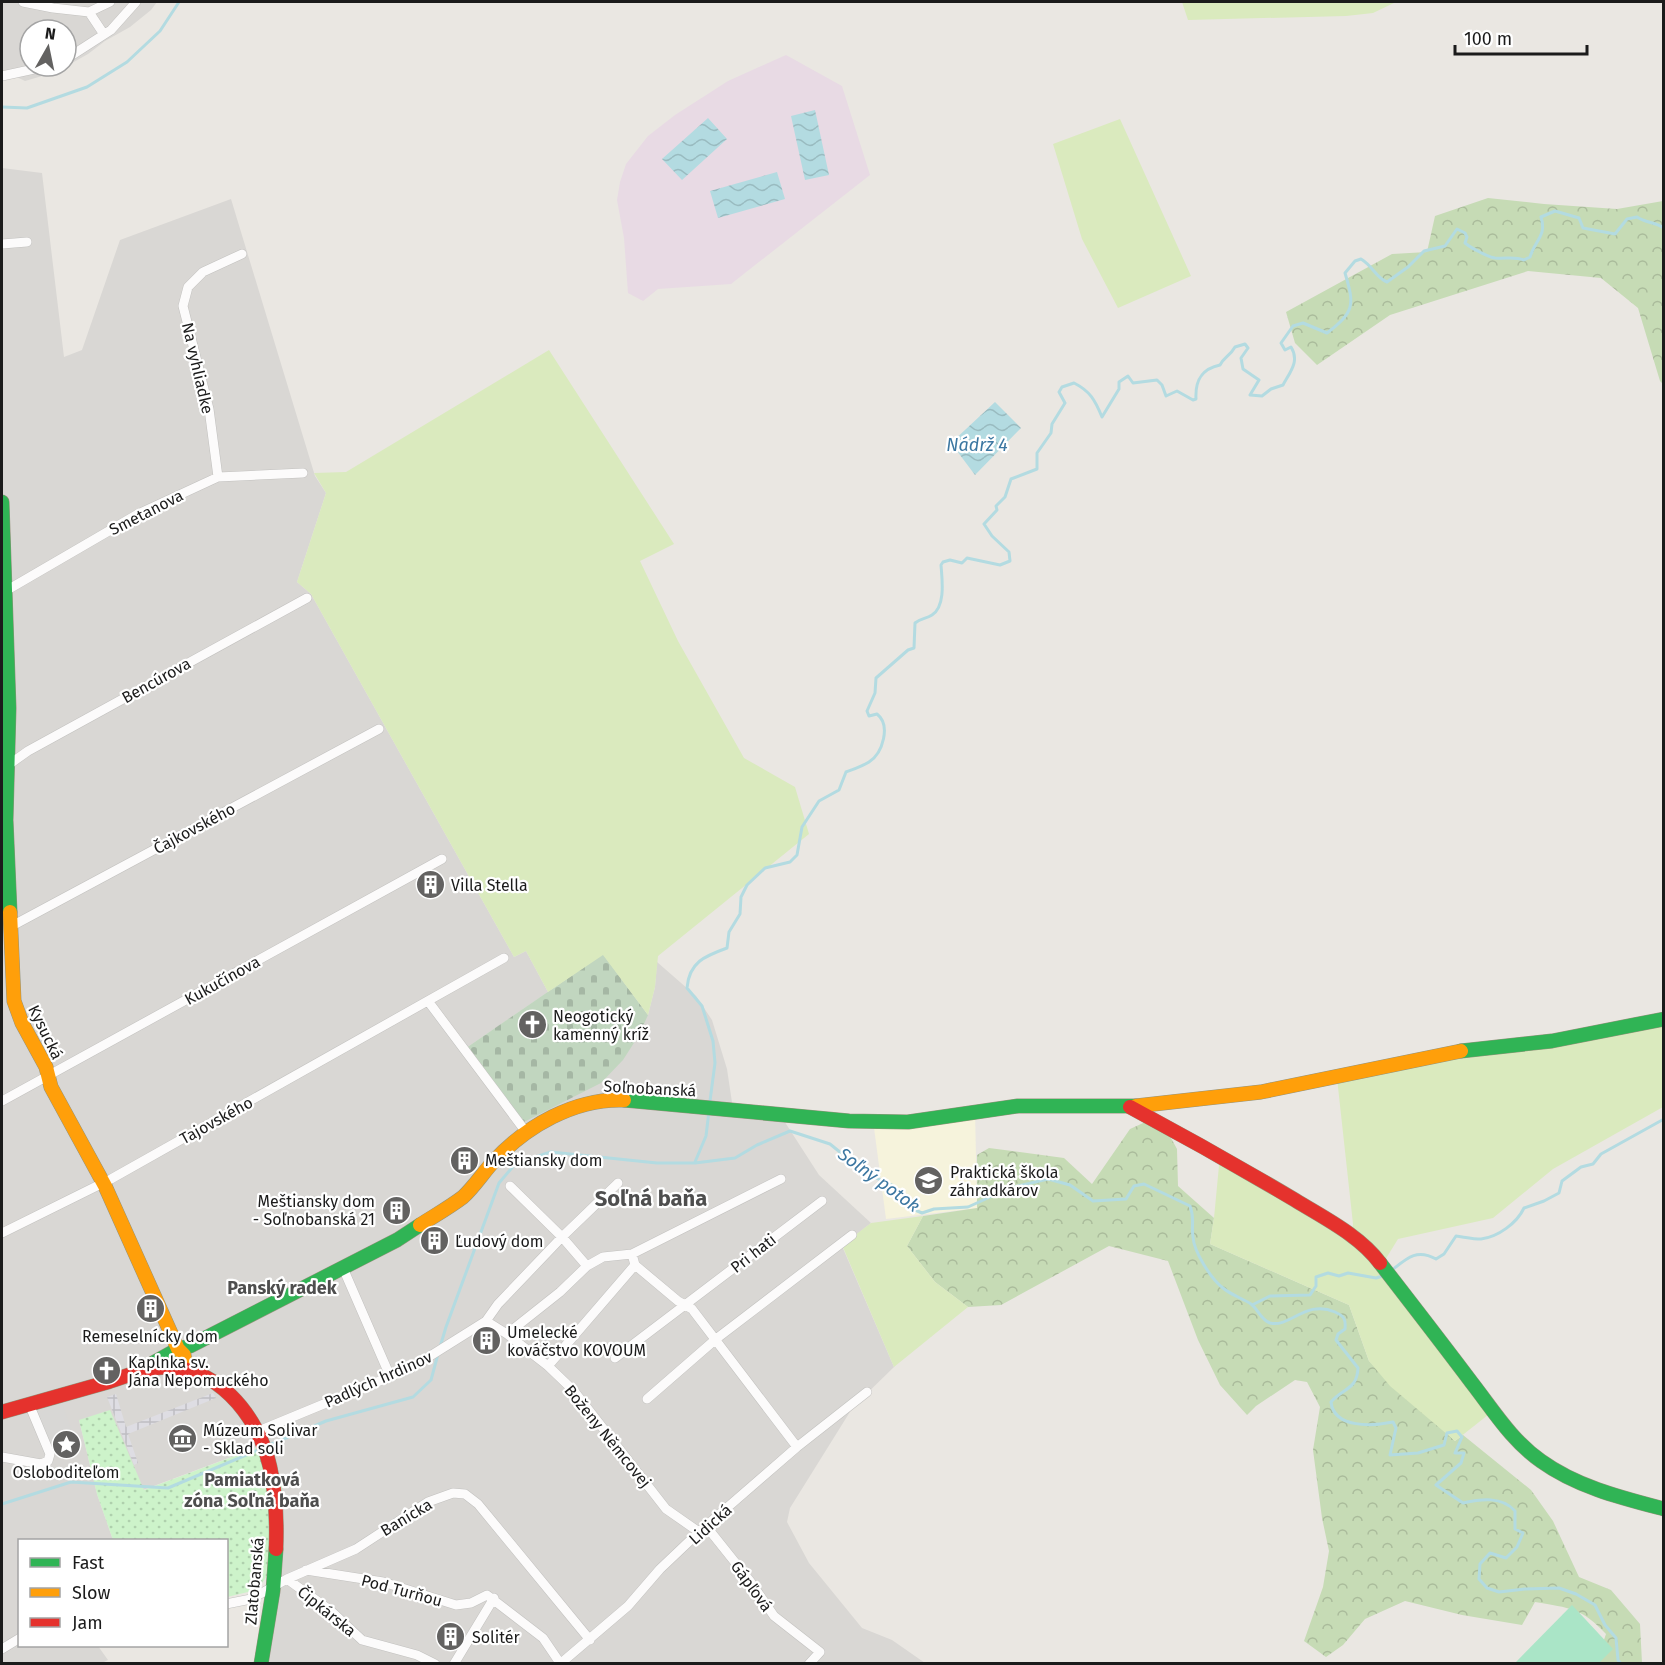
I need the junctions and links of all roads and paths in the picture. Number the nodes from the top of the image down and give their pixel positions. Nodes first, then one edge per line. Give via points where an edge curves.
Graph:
1 (23, 2) edge
2 (110, 2) edge
3 (136, 2) edge
4 (89, 12) junction
5 (103, 33) junction
6 (78, 51) edge
7 (18, 73) edge
8 (2, 76) edge
9 (27, 242) dead end
10 (2, 244) edge
11 (242, 254) dead end
12 (303, 473) dead end
13 (218, 477) junction
14 (2, 502) edge
15 (3, 592) edge
16 (307, 598) dead end
17 (379, 729) dead end
18 (7, 766) junction
19 (4, 809) edge
20 (442, 859) dead end
21 (10, 927) junction
22 (504, 958) dead end
23 (428, 1001) junction
24 (1664, 1019) edge
25 (47, 1076) junction
26 (2, 1101) edge
27 (1130, 1107) junction
28 (526, 1132) junction
29 (781, 1179) dead end
30 (104, 1182) junction
31 (618, 1183) dead end
32 (510, 1186) dead end
33 (822, 1200) dead end
34 (2, 1233) edge
35 (852, 1235) dead end
36 (562, 1237) junction
37 (632, 1254) junction
38 (635, 1265) junction
39 (587, 1266) junction
40 (343, 1268) junction
41 (685, 1305) junction
42 (486, 1321) junction
43 (507, 1334) junction
44 (716, 1340) junction
45 (178, 1349) junction
46 (615, 1358) dead end
47 (548, 1366) junction
48 (181, 1368) junction
49 (135, 1372) junction
50 (390, 1376) junction
51 (867, 1392) dead end
52 (646, 1399) dead end
53 (29, 1404) junction
54 (2, 1412) edge
55 (258, 1437) junction
56 (796, 1448) junction
57 (2, 1457) edge
58 (1664, 1509) edge
59 (703, 1529) junction
60 (306, 1570) junction
61 (287, 1579) junction
62 (274, 1586) junction
63 (494, 1598) junction
64 (228, 1604) edge
65 (18, 1639) edge
66 (590, 1640) junction
67 (2, 1649) edge
68 (560, 1663) edge
69 (261, 1664) edge
70 (435, 1664) edge
71 (454, 1664) edge
72 (809, 1664) edge

1 - 4 street
2 - 4 street
3 - 5 street via 111,30
4 - 5 street
5 - 6 street
7 - 8 street
9 - 10 street
11 - 13 street, Na vyhliadke via 203,272 188,287 183,306 209,409
12 - 13 street, Smetanova
13 - 15 street, Smetanova via 138,514
14 - 15 street, Kysucká
15 - 18 street, Kysucká via 9,708
16 - 18 street, Bencúrova
17 - 21 street, Čajkovského
18 - 19 street, Kysucká
19 - 21 street, Kysucká
20 - 25 street, Kukučínova
21 - 25 street, Kysucká via 16,1009
22 - 23 street, Tajovského
23 - 28 street
23 - 30 street, Tajovského
24 - 27 street, Soľnobanská via 1552,1041 1453,1052 1261,1092
25 - 26 street, Kukučínova
25 - 30 street, Kysucká
27 - 28 street, Soľnobanská via 1008,1107 908,1122 849,1121 608,1099 566,1111
27 - 58 street via 1220,1155 1373,1252 1476,1389 1525,1448 1544,1463 1580,1483
28 - 40 street, Soľnobanská via 464,1196 396,1240
29 - 37 street
30 - 34 street, Tajovského
30 - 45 street, Kysucká
31 - 36 street, Padlých hrdinov
32 - 36 street
33 - 41 street, Pri hati
35 - 44 street
36 - 39 street
36 - 42 street, Padlých hrdinov
37 - 38 street
37 - 39 street via 603,1257
38 - 41 street
38 - 47 street
39 - 43 street
40 - 45 street, Soľnobanská
40 - 50 street
41 - 44 street
41 - 46 street, Pri hati
42 - 43 street, Boženy Němcovej
42 - 50 street, Padlých hrdinov via 411,1368
43 - 47 street, Boženy Němcovej
44 - 52 street
44 - 56 street
45 - 48 street
45 - 49 street, Soľnobanská
47 - 59 street, Boženy Němcovej via 574,1391 666,1509
48 - 49 street
48 - 55 street, Zlatobanská via 224,1387 236,1399
49 - 53 street
50 - 55 street, Padlých hrdinov
51 - 56 street, Lidická
53 - 54 street
53 - 57 street via 50,1454 48,1461 41,1464
55 - 62 street, Zlatobanská via 269,1463 276,1512
56 - 59 street, Lidická
59 - 66 street, Lidická
59 - 72 street, Gápľová via 750,1581 774,1616 820,1652
60 - 61 street, Banícka
60 - 63 street, Pod Turňou via 383,1582 456,1605 487,1595
60 - 66 street, Banícka via 356,1549 428,1502 453,1493 465,1494 478,1504
61 - 62 street, Banícka
61 - 70 street, Čipkárska via 362,1640
62 - 64 street, Banícka via 251,1599
62 - 69 street, Zlatobanská
63 - 68 street via 543,1638
63 - 71 street
65 - 67 street
66 - 68 street, Lidická

